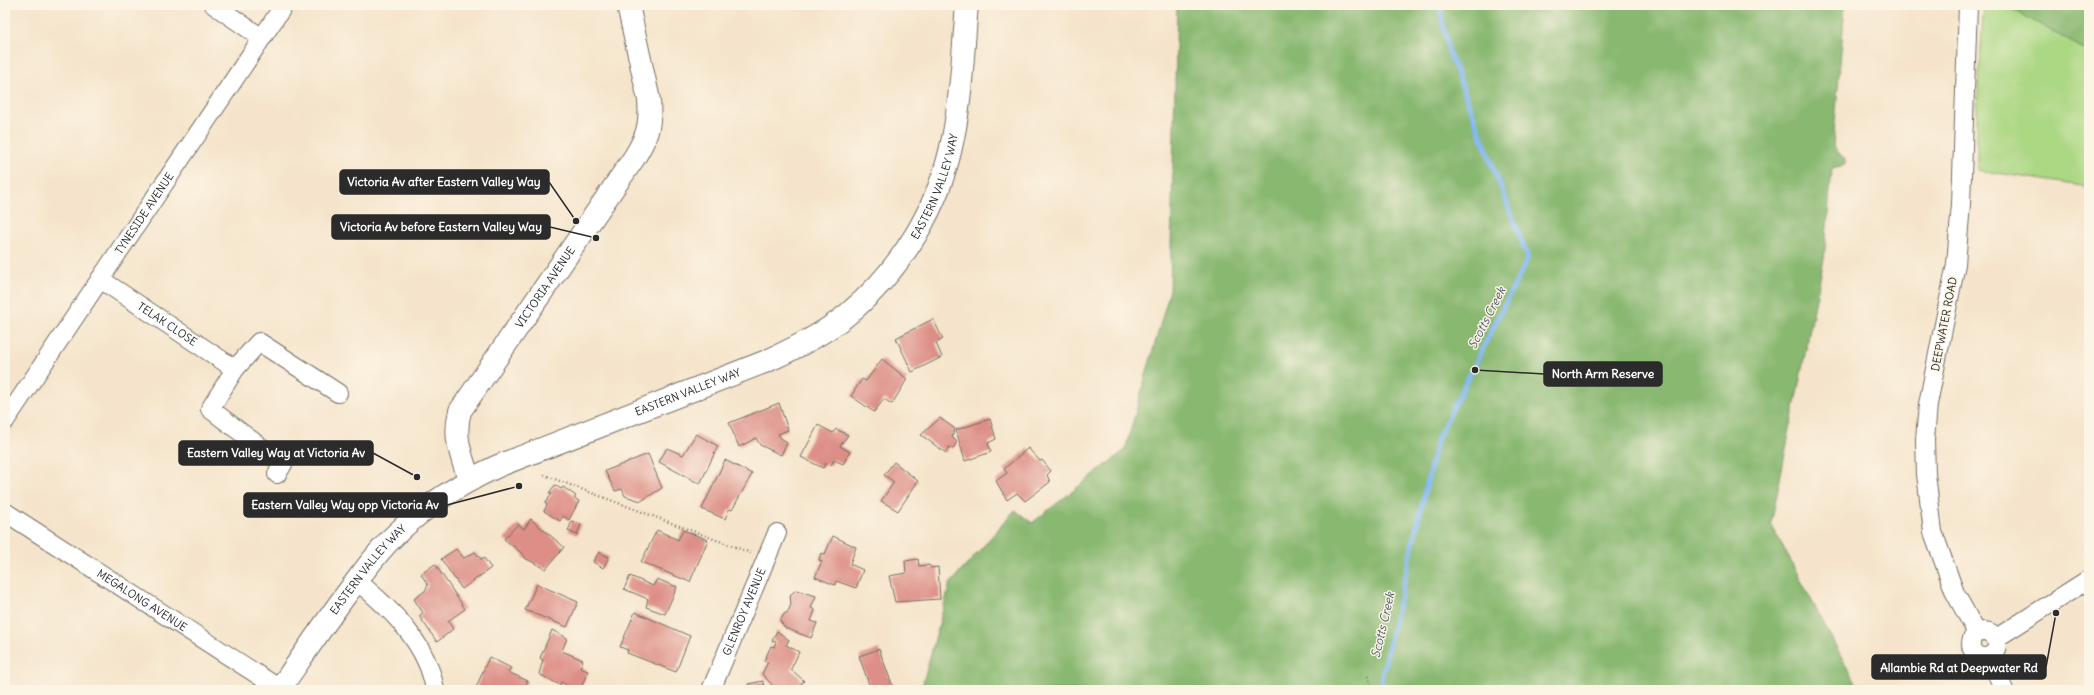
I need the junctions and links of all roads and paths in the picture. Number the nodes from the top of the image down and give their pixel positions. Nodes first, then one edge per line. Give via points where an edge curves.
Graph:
1 (214, 5) edge
2 (284, 5) edge
3 (628, 5) edge
4 (967, 5) edge
5 (1968, 5) edge
6 (262, 38) junction
7 (100, 279) junction
8 (235, 369) junction
9 (338, 393) dead end
10 (5, 421) edge
11 (277, 474) dead end
12 (544, 475) dead end
13 (470, 479) junction
14 (5, 512) edge
15 (777, 533) dead end
16 (766, 559) junction
17 (2089, 579) edge
18 (357, 581) junction
19 (1977, 633) junction
20 (1996, 639) junction
21 (1989, 656) junction
22 (1368, 676) dead end
23 (280, 689) edge
24 (435, 690) edge
25 (711, 690) edge
26 (1372, 690) edge
27 (2004, 690) edge

1 - 6 street
2 - 6 street, TYNESIDE AVENUE
3 - 13 main road, VICTORIA AVENUE via 649,100 649,130 634,158 460,411 456,426 457,440
4 - 13 main road, EASTERN VALLEY WAY via 958,111 940,185 913,241 870,293 831,327 768,361
5 - 19 street, DEEPWATER ROAD via 1958,242 1928,404 1926,467 1933,532 1955,593
6 - 7 street, TYNESIDE AVENUE
7 - 8 street, TELAK CLOSE
7 - 10 street, TYNESIDE AVENUE
8 - 9 street via 260,342
8 - 11 street via 210,409 283,464
12 - 16 path
13 - 18 main road, EASTERN VALLEY WAY via 401,530 379,552
14 - 23 street, MEGALONG AVENUE
15 - 16 street, GLENROY AVENUE
16 - 25 street, GLENROY AVENUE
17 - 20 street
18 - 23 main road, EASTERN VALLEY WAY
18 - 24 street via 394,613 407,631 428,664
19 - 20 street via 1986,631
19 - 21 street via 1972,639 1973,652 1981,657
20 - 21 street via 1995,650
21 - 27 street
22 - 26 path

